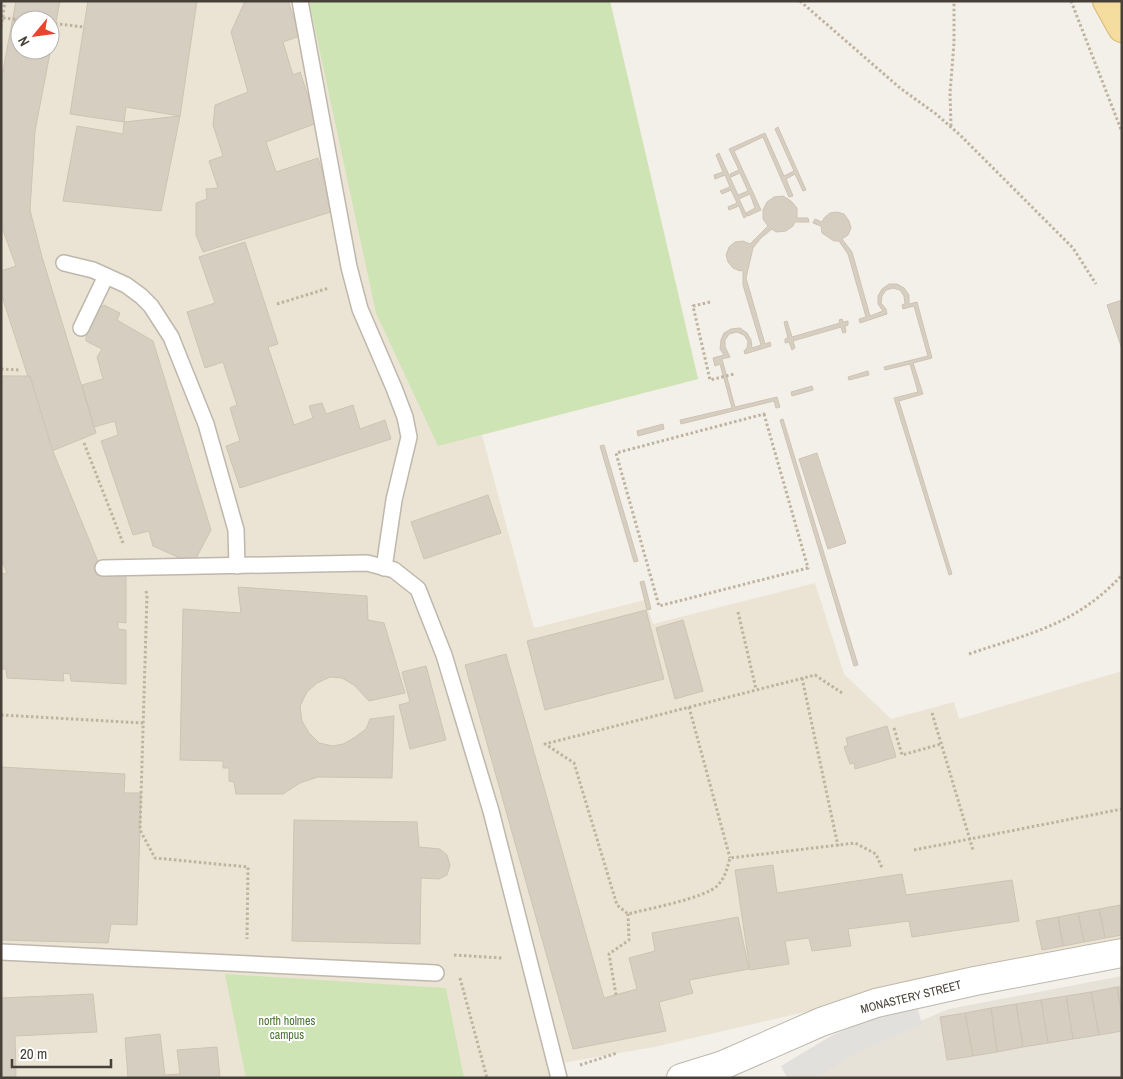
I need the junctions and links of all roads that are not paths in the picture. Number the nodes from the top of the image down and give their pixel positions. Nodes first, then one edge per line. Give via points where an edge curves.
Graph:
1 (300, 1) edge
2 (1107, 1) edge
3 (1122, 28) edge
4 (64, 263) dead end
5 (106, 276) junction
6 (81, 328) dead end
7 (237, 566) junction
8 (103, 568) dead end
9 (384, 568) junction
10 (1, 952) edge
11 (1122, 952) edge
12 (436, 973) dead end
13 (559, 1075) edge
14 (688, 1077) edge

1 - 9 lane via 360,309 405,416 408,437
2 - 3 main road
4 - 5 lane
5 - 6 lane
5 - 7 lane via 126,284 141,296 171,337 206,424 236,530
7 - 8 lane
7 - 9 lane via 367,563
9 - 13 lane via 394,570 418,589 444,654 491,811
10 - 12 lane
11 - 14 street, MONASTERY STREET via 876,1003

